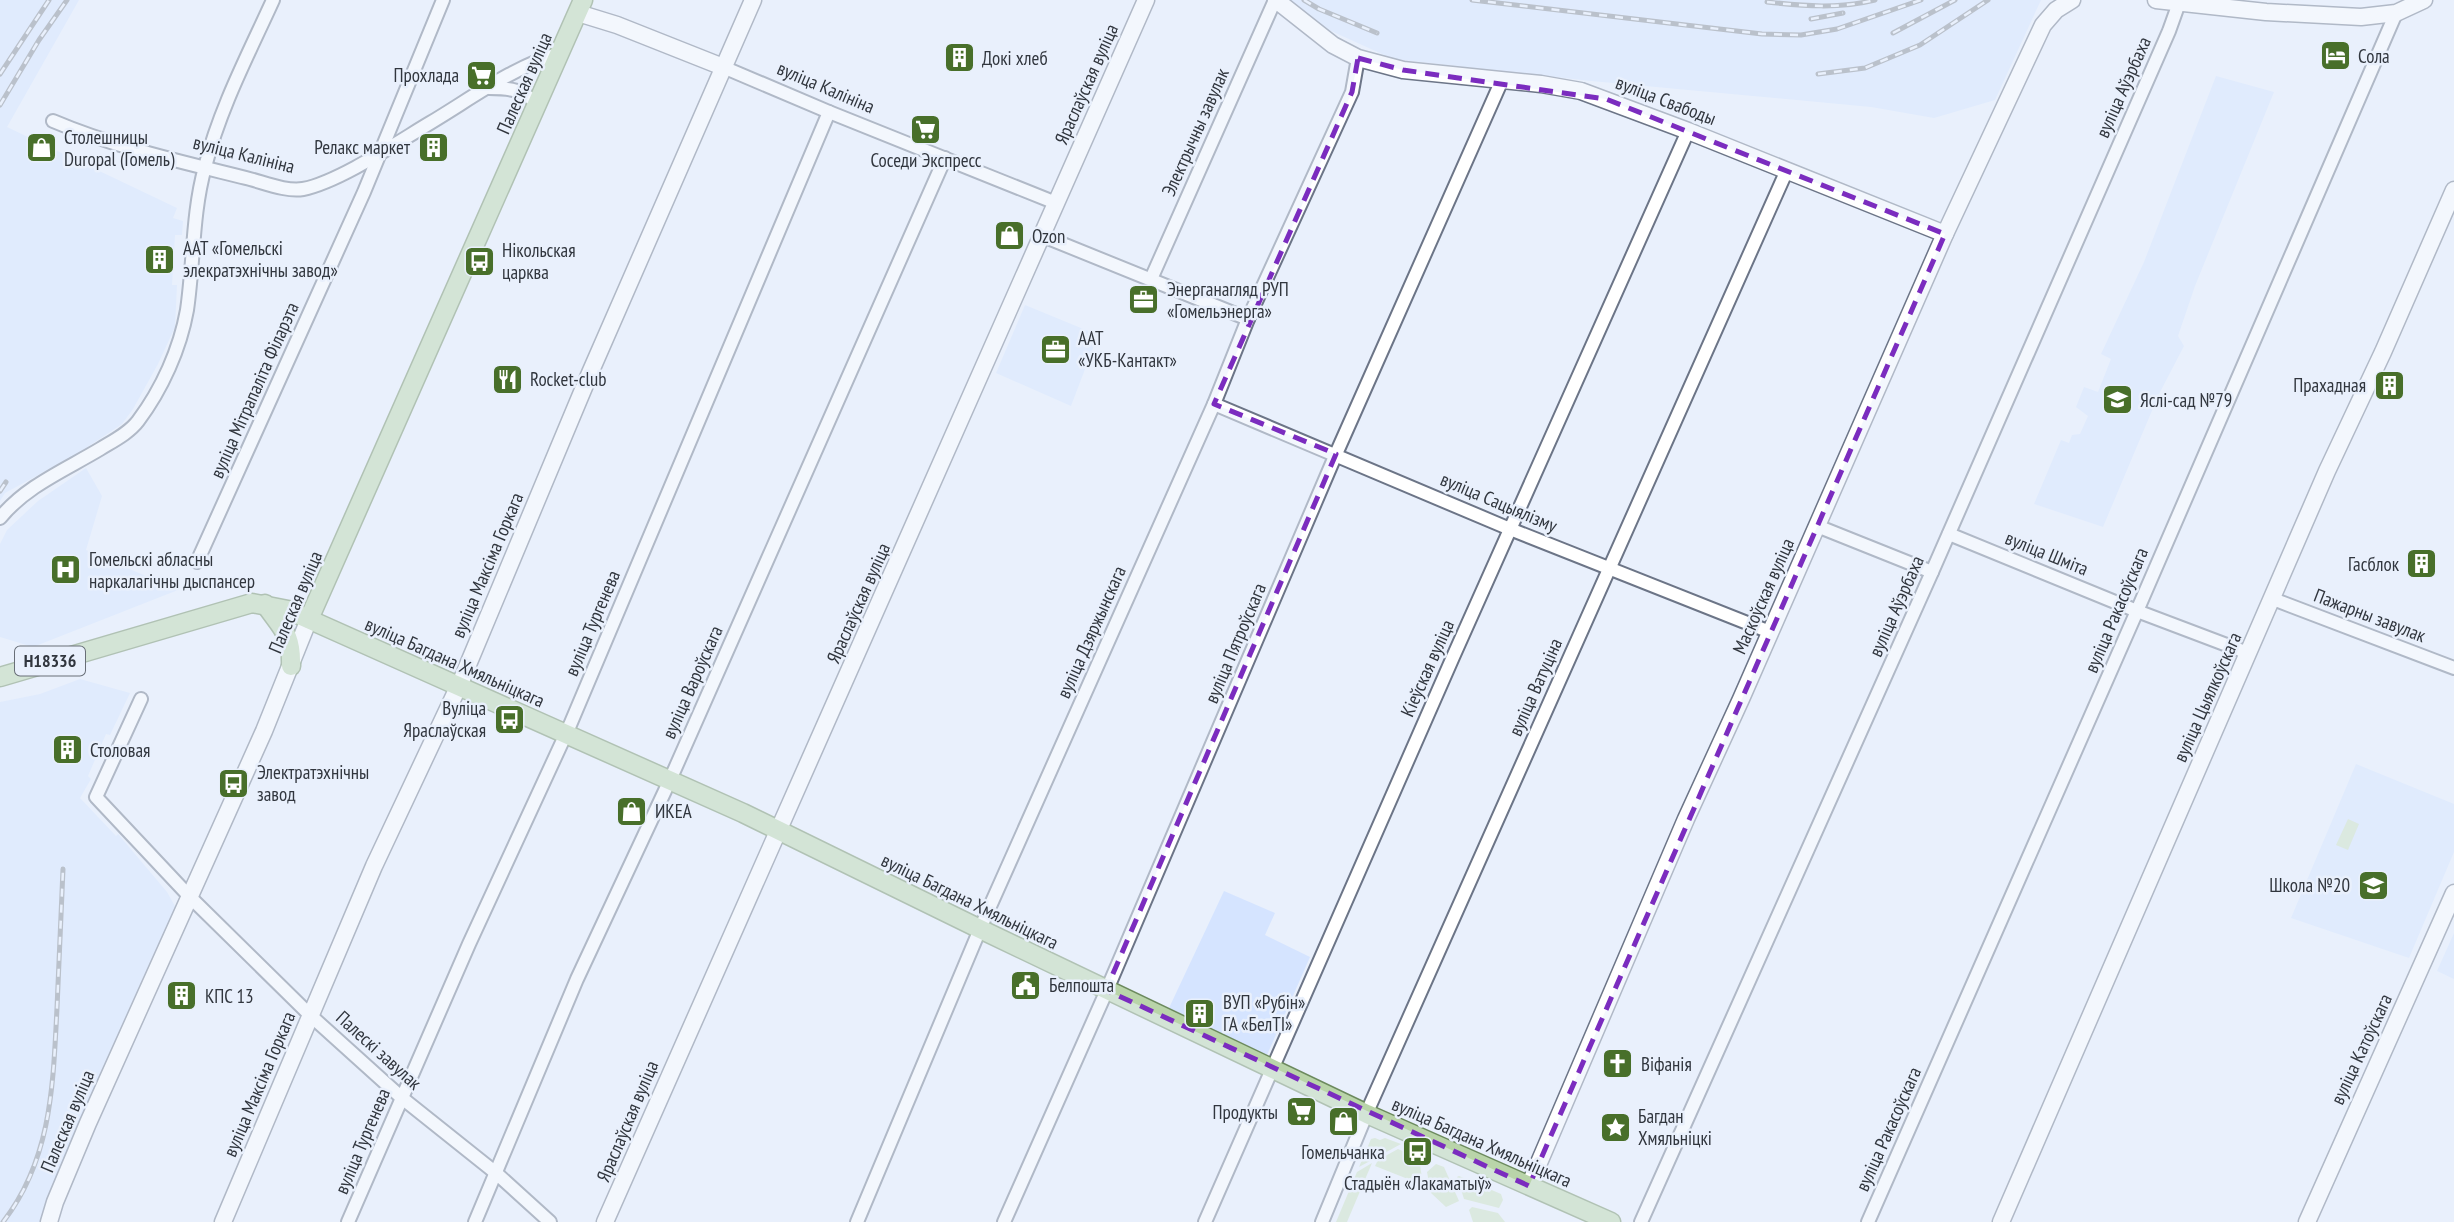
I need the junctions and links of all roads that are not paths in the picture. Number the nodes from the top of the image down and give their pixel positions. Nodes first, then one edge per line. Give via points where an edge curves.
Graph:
1 (273, 0) edge
2 (443, 0) edge
3 (753, 0) edge
4 (1146, 0) edge
5 (1275, 0) edge
6 (2072, 0) edge
7 (2156, 0) edge
8 (2424, 0) edge
9 (2179, 3) junction
10 (2233, 4) edge
11 (580, 7) edge
12 (2396, 13) junction
13 (561, 53) junction
14 (1359, 58) junction
15 (528, 66) junction
16 (723, 67) junction
17 (1502, 80) junction
18 (489, 88) junction
19 (524, 92) junction
20 (539, 104) junction
21 (830, 112) junction
22 (53, 121) dead end
23 (1688, 131) junction
24 (378, 154) junction
25 (945, 158) junction
26 (205, 167) junction
27 (1787, 170) junction
28 (2454, 192) edge
29 (1056, 203) junction
30 (1945, 234) junction
31 (1043, 236) junction
32 (1151, 279) junction
33 (1248, 320) junction
34 (1214, 404) junction
35 (1336, 454) junction
36 (0, 518) edge
37 (1817, 526) junction
38 (1510, 528) junction
39 (1949, 534) junction
40 (197, 562) dead end
41 (1609, 567) junction
42 (1932, 572) junction
43 (2273, 599) junction
44 (265, 604) junction
45 (2137, 611) junction
46 (309, 619) junction
47 (1770, 632) junction
48 (2248, 653) junction
49 (291, 666) junction
50 (2454, 668) edge
51 (0, 677) edge
52 (457, 687) junction
53 (141, 699) dead end
54 (565, 733) junction
55 (670, 780) junction
56 (779, 831) junction
57 (2454, 893) edge
58 (190, 897) junction
59 (980, 929) junction
60 (1107, 990) junction
61 (310, 1015) junction
62 (1272, 1070) junction
63 (402, 1098) junction
64 (1367, 1114) junction
65 (496, 1173) junction
66 (1528, 1186) junction
67 (49, 1222) edge
68 (223, 1222) edge
69 (348, 1222) edge
70 (475, 1222) edge
71 (550, 1222) edge
72 (605, 1222) edge
73 (857, 1222) edge
74 (1004, 1222) edge
75 (1205, 1222) edge
76 (1322, 1222) edge
77 (1611, 1222) edge
78 (1641, 1222) edge
79 (1868, 1222) edge
80 (2001, 1222) edge
81 (2307, 1222) edge

1 - 26 street via 224,107
2 - 24 street, вуліца Мітрапаліта Філарэта
3 - 16 street, вуліца Максіма Горкага
4 - 29 street, Яраслаўская вуліца
5 - 14 street, вуліца Свабоды via 1333,45
5 - 32 street, Электрычны завулак
6 - 30 street, Маскоўская вуліца via 2043,26
7 - 9 street
8 - 12 street
9 - 10 street
9 - 39 street, вуліца Аўэрбаха
10 - 12 street via 2361,17
11 - 13 main road, Палеская вуліца
11 - 16 street, вуліца Калініна
12 - 45 street, вуліца Ракасоўскага
13 - 15 street, вуліца Калініна
13 - 20 main road, Палеская вуліца
14 - 17 street, вуліца Свабоды via 1403,70
14 - 33 street, вуліца Дзяржынскага via 1352,92
15 - 18 street, вуліца Калініна
15 - 19 street, Палеская вуліца via 521,79
16 - 21 street, вуліца Калініна
16 - 52 street, вуліца Максіма Горкага
17 - 23 street, вуліца Свабоды via 1581,91
17 - 35 street, вуліца Пятроўскага
18 - 19 street
18 - 24 street, вуліца Калініна
19 - 20 street
20 - 46 main road, Палеская вуліца
21 - 25 street, вуліца Калініна
21 - 54 street, вуліца Тургенева
22 - 26 street, вуліца Калініна
23 - 27 street, вуліца Свабоды
23 - 38 street, Кіеўская вуліца
24 - 26 street, вуліца Калініна via 303,189
24 - 40 street, вуліца Мітрапаліта Філарэта
25 - 29 street, вуліца Калініна
25 - 55 street, вуліца Вароўскага
26 - 36 street via 196,206 186,311 170,366 156,394 136,424 15,500
27 - 30 street, вуліца Свабоды
27 - 41 street, вуліца Ватуціна
28 - 43 street, вуліца Цыялкоўскага
29 - 31 street, Яраслаўская вуліца
30 - 37 street, Маскоўская вуліца
31 - 32 street
31 - 56 street, Яраслаўская вуліца
32 - 33 street
33 - 34 street, вуліца Дзяржынскага
34 - 35 street, вуліца Сацыялізму
34 - 59 street, вуліца Дзяржынскага
35 - 38 street, вуліца Сацыялізму
35 - 60 street, вуліца Пятроўскага
37 - 42 street
37 - 47 street, Маскоўская вуліца
38 - 41 street, вуліца Сацыялізму
38 - 62 street, Кіеўская вуліца
39 - 42 street, вуліца Аўэрбаха
39 - 45 street, вуліца Шміта
41 - 47 street, вуліца Сацыялізму
41 - 64 street, вуліца Ватуціна
42 - 78 street, вуліца Аўэрбаха
43 - 48 street, вуліца Цыялкоўскага
43 - 50 street, Пажарны завулак
44 - 46 main road, Н18336
44 - 49 main road via 286,632 292,647
44 - 51 main road, Н18336 via 252,603
45 - 48 street, вуліца Шміта
45 - 79 street, вуліца Ракасоўскага
46 - 49 street, Палеская вуліца
46 - 52 main road, вуліца Багдана Хмяльніцкага
47 - 66 street, Маскоўская вуліца
48 - 80 street, вуліца Цыялкоўскага
49 - 58 street, Палеская вуліца
52 - 54 main road, вуліца Багдана Хмяльніцкага
52 - 61 street, вуліца Максіма Горкага
53 - 58 street via 96,797
54 - 55 main road, вуліца Багдана Хмяльніцкага
54 - 63 street, вуліца Тургенева
55 - 56 main road, вуліца Багдана Хмяльніцкага
55 - 65 street, вуліца Вароўскага via 577,979
56 - 59 main road, вуліца Багдана Хмяльніцкага
56 - 72 street, Яраслаўская вуліца
57 - 81 street, вуліца Катоўскага
58 - 61 street, Палескі завулак
58 - 67 street, Палеская вуліца via 88,1123
59 - 60 main road, вуліца Багдана Хмяльніцкага
59 - 73 street, вуліца Дзяржынскага
60 - 62 main road, вуліца Багдана Хмяльніцкага
60 - 74 street, вуліца Пятроўскага
61 - 63 street, Палескі завулак
61 - 68 street, вуліца Максіма Горкага
62 - 64 main road, вуліца Багдана Хмяльніцкага
62 - 75 street, Кіеўская вуліца
63 - 65 street, Палескі завулак
63 - 69 street, вуліца Тургенева
64 - 66 main road, вуліца Багдана Хмяльніцкага
64 - 76 street, вуліца Ватуціна
65 - 70 street, вуліца Вароўскага
65 - 71 street, Палескі завулак
66 - 77 main road, вуліца Багдана Хмяльніцкага

